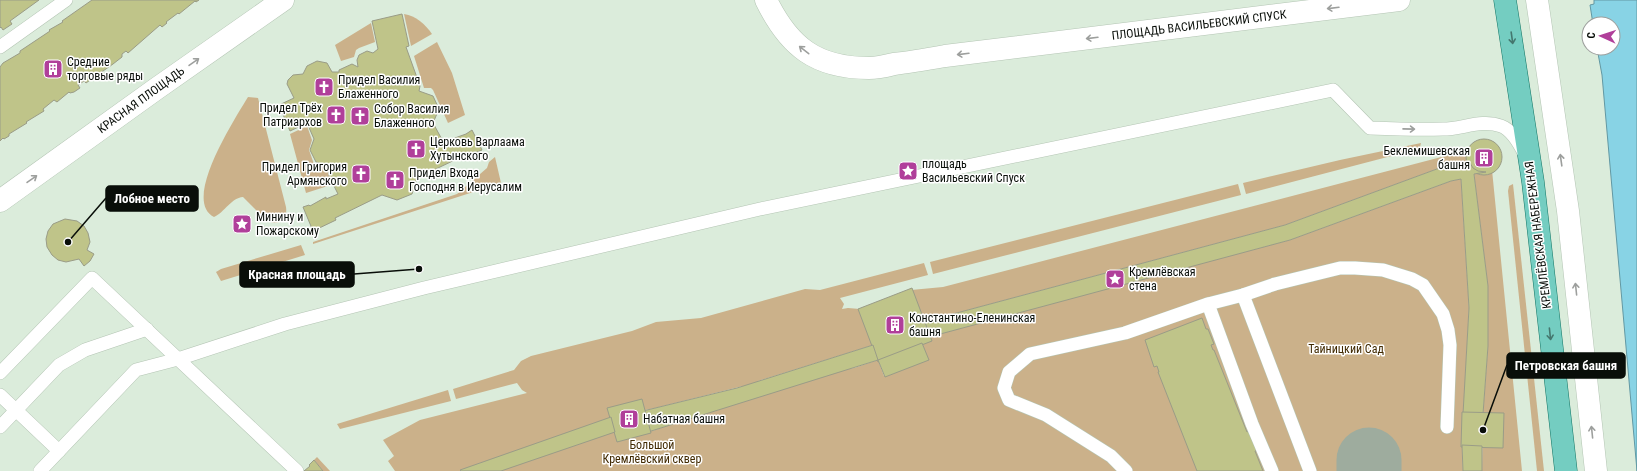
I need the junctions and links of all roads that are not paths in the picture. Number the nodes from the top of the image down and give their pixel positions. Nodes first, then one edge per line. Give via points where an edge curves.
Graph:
1 (66, 0) edge
2 (283, 0) edge
3 (766, 0) edge
4 (1399, 0) edge
5 (1505, 0) edge
6 (1537, 0) edge
7 (0, 47) edge
8 (1533, 182) junction
9 (0, 201) edge
10 (1243, 295) junction
11 (1208, 304) junction
12 (147, 329) junction
13 (178, 358) junction
14 (0, 373) edge
15 (0, 395) edge
16 (16, 410) junction
17 (0, 427) edge
18 (1447, 427) dead end
19 (59, 451) junction
20 (40, 471) edge
21 (297, 471) edge
22 (1126, 471) edge
23 (1272, 471) edge
24 (1310, 471) edge
25 (1566, 471) edge
26 (1596, 471) edge

1 - 7 lane
9 -> 2 main road, КРАСНАЯ ПЛОЩАДЬ
4 -> 3 main road, ПЛОЩАДЬ ВАСИЛЬЕВСКИЙ СПУСК via 945,56 870,68 840,66 812,56 790,39
5 -> 8 main road, КРЕМЛЁВСКАЯ НАБЕРЕЖНАЯ
26 -> 6 main road via 1568,211
13 -> 8 lane via 285,324 424,288 760,209 1333,90 1370,128 1445,129 1485,124 1502,126 1519,143
8 -> 25 main road, КРЕМЛЁВСКАЯ НАБЕРЕЖНАЯ
10 - 11 lane
10 - 18 lane via 1275,284 1340,268 1383,270 1412,279 1422,285 1443,314 1448,330 1450,345
10 - 24 lane
11 - 22 lane via 1125,333 1030,354 1009,372 1004,388 1009,400 1052,419 1111,456
11 - 23 lane
12 - 13 lane
12 - 14 lane via 92,278
12 - 16 lane via 85,350 59,365
13 - 19 lane via 136,370
13 - 21 lane
15 - 16 lane
16 - 17 lane
16 - 19 lane
19 - 20 lane

